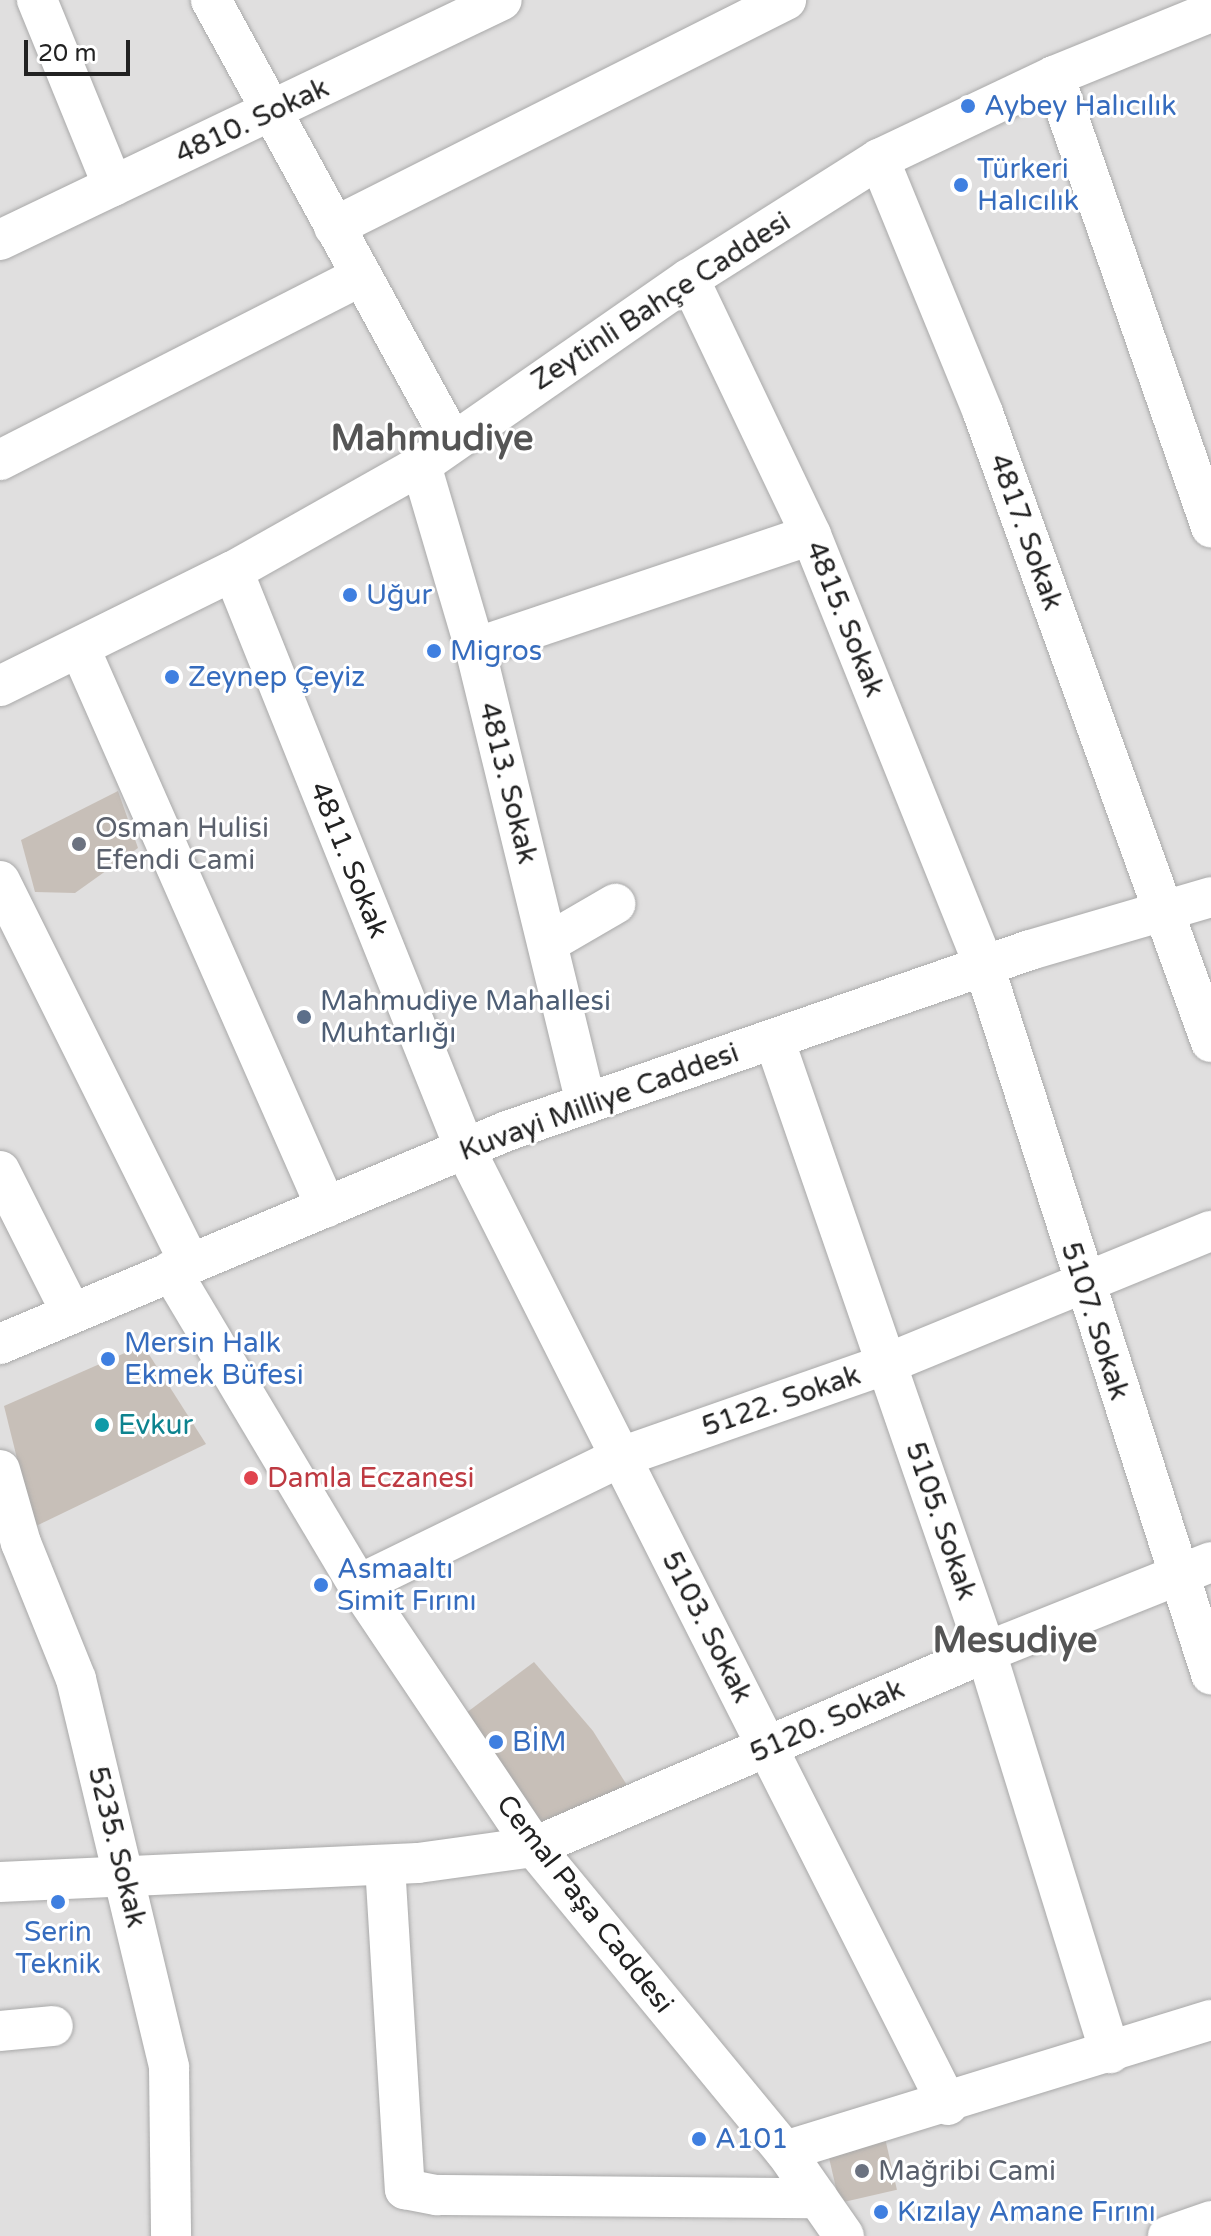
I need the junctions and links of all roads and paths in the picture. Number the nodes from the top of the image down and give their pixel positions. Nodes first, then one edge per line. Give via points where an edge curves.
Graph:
1 (37, 0) edge
2 (211, 0) edge
3 (502, 0) edge
4 (786, 0) edge
5 (1189, 12) edge
6 (1054, 76) junction
7 (272, 111) junction
8 (879, 159) junction
9 (113, 186) junction
10 (334, 227) junction
11 (0, 240) edge
12 (361, 276) junction
13 (689, 279) junction
14 (451, 439) junction
15 (0, 460) edge
16 (421, 465) junction
17 (1211, 528) edge
18 (811, 535) junction
19 (233, 571) junction
20 (475, 648) junction
21 (81, 651) junction
22 (0, 686) edge
23 (0, 881) edge
24 (1211, 897) edge
25 (615, 904) dead end
26 (1163, 909) junction
27 (548, 943) junction
28 (984, 966) junction
29 (774, 1039) junction
30 (1211, 1042) edge
31 (586, 1104) junction
32 (465, 1149) junction
33 (0, 1171) edge
34 (326, 1207) junction
35 (1211, 1231) edge
36 (180, 1267) junction
37 (1082, 1284) junction
38 (71, 1312) junction
39 (0, 1344) edge
40 (886, 1364) junction
41 (621, 1457) junction
42 (0, 1470) edge
43 (1195, 1570) edge
44 (358, 1585) junction
45 (986, 1652) junction
46 (1211, 1674) edge
47 (768, 1748) junction
48 (534, 1847) junction
49 (385, 1865) junction
50 (126, 1880) junction
51 (0, 1882) edge
52 (1211, 2020) edge
53 (53, 2026) dead end
54 (0, 2031) edge
55 (1110, 2053) junction
56 (948, 2105) junction
57 (785, 2151) junction
58 (818, 2198) junction
59 (1211, 2221) edge
60 (171, 2236) edge
61 (844, 2236) edge
62 (1168, 2236) edge

1 - 9 street
2 - 7 street
3 - 7 street, 4810. Sokak
4 - 10 street
5 - 6 street, Zeytinli Bahçe Caddesi
6 - 8 street, Zeytinli Bahçe Caddesi
6 - 17 street
7 - 9 street, 4810. Sokak
7 - 10 street
8 - 13 street, Zeytinli Bahçe Caddesi
8 - 26 street, 4817. Sokak via 983,413
9 - 11 street, 4810. Sokak
10 - 12 street
12 - 14 street
12 - 15 street
13 - 14 street, Zeytinli Bahçe Caddesi
13 - 18 street, 4815. Sokak
14 - 16 street, Zeytinli Bahçe Caddesi
16 - 19 street, Zeytinli Bahçe Caddesi
16 - 20 street, 4813. Sokak
18 - 20 street
18 - 28 street, 4815. Sokak
19 - 21 street, Zeytinli Bahçe Caddesi
19 - 32 street, 4811. Sokak
20 - 27 street, 4813. Sokak
21 - 22 street, Zeytinli Bahçe Caddesi
21 - 34 street
23 - 36 street, Cemal Paşa Caddesi
24 - 26 street, Kuvayi Milliye Caddesi
25 - 27 street
26 - 28 street, Kuvayi Milliye Caddesi
26 - 30 street, 4817. Sokak
27 - 31 street, 4813. Sokak
28 - 29 street, Kuvayi Milliye Caddesi
28 - 37 street, 5107. Sokak
29 - 31 street, Kuvayi Milliye Caddesi
29 - 40 street, 5105. Sokak
31 - 32 street, Kuvayi Milliye Caddesi
32 - 34 street, Kuvayi Milliye Caddesi
32 - 41 street, 5103. Sokak
33 - 38 street
34 - 36 street, Kuvayi Milliye Caddesi
35 - 37 street, 5122. Sokak
36 - 38 street, Kuvayi Milliye Caddesi
36 - 44 street, Cemal Paşa Caddesi
37 - 40 street, 5122. Sokak
37 - 43 street, 5107. Sokak
38 - 39 street, Kuvayi Milliye Caddesi
40 - 41 street, 5122. Sokak
40 - 45 street, 5105. Sokak
41 - 44 street, 5122. Sokak
41 - 47 street, 5103. Sokak
42 - 50 street, 5235. Sokak via 21,1543 76,1679
43 - 45 street, 5120. Sokak
43 - 46 street, 5107. Sokak
44 - 48 street, Cemal Paşa Caddesi
45 - 47 street, 5120. Sokak
45 - 55 street, 5105. Sokak
47 - 48 street, 5120. Sokak
47 - 56 street, 5103. Sokak
48 - 49 street, 5120. Sokak
48 - 57 street, Cemal Paşa Caddesi
49 - 50 street, 5120. Sokak
49 - 58 street via 405,2189 437,2195
50 - 51 street, 5120. Sokak
50 - 60 street, 5235. Sokak via 169,2067
52 - 55 street
53 - 54 street
55 - 56 street
56 - 57 street
57 - 58 street, Cemal Paşa Caddesi
58 - 61 street, Cemal Paşa Caddesi
59 - 62 street

